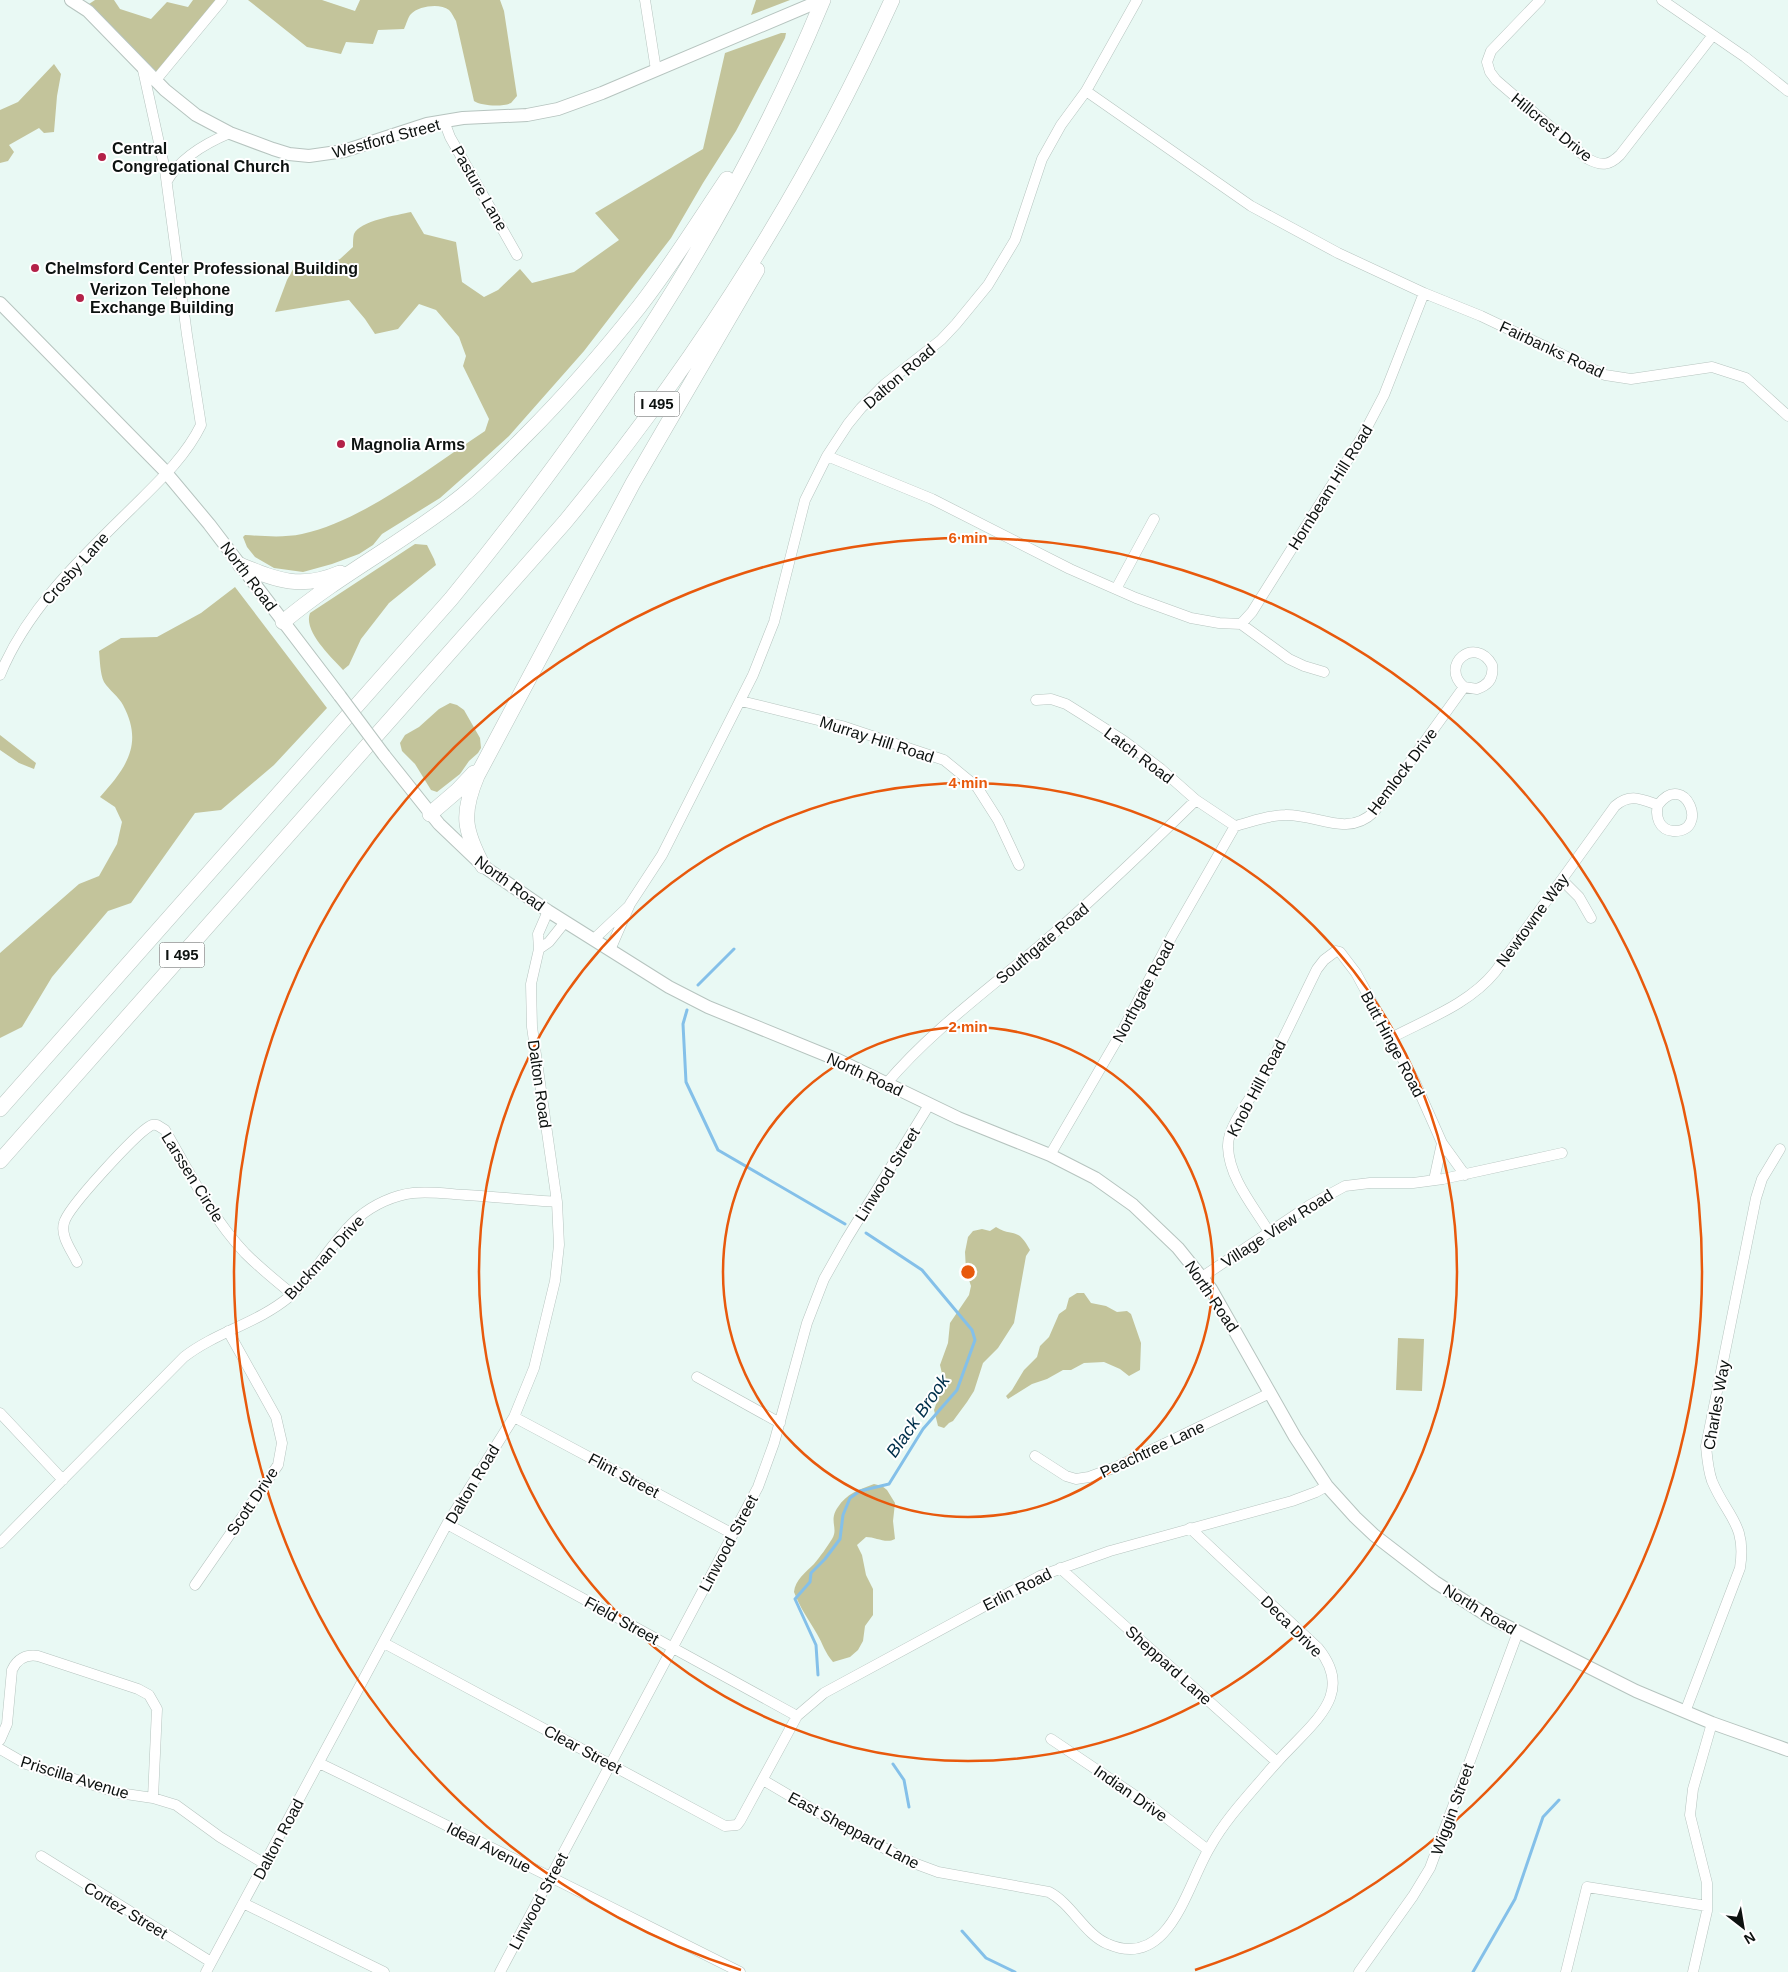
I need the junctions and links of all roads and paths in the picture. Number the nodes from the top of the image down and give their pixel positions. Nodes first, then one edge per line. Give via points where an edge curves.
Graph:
1 (72, 0) edge
2 (222, 0) edge
3 (645, 0) edge
4 (822, 0) edge
5 (892, 0) edge
6 (1138, 0) edge
7 (1540, 0) edge
8 (1662, 0) edge
9 (1713, 35) junction
10 (143, 70) junction
11 (656, 70) junction
12 (155, 81) junction
13 (1086, 91) junction
14 (1788, 91) edge
15 (773, 109) junction
16 (444, 121) junction
17 (230, 133) junction
18 (813, 159) junction
19 (167, 180) junction
20 (517, 255) dead end
21 (1424, 293) junction
22 (0, 303) edge
23 (1788, 416) edge
24 (827, 456) junction
25 (167, 473) junction
26 (1154, 519) dead end
27 (375, 556) junction
28 (240, 565) junction
29 (1116, 589) junction
30 (283, 622) junction
31 (1241, 624) junction
32 (1324, 672) dead end
33 (0, 675) edge
34 (1464, 687) dead end
35 (1036, 700) dead end
36 (741, 701) junction
37 (486, 758) junction
38 (1196, 800) junction
39 (1658, 805) dead end
40 (430, 814) junction
41 (1235, 826) junction
42 (1019, 865) dead end
43 (483, 866) junction
44 (1562, 880) junction
45 (630, 904) junction
46 (548, 911) junction
47 (1591, 918) dead end
48 (565, 922) junction
49 (594, 939) junction
50 (538, 949) junction
51 (610, 950) junction
52 (1338, 950) joint
53 (1391, 1038) junction
54 (70, 1082) junction
55 (886, 1084) junction
56 (930, 1105) junction
57 (0, 1109) edge
58 (1442, 1143) junction
59 (1780, 1149) dead end
60 (1562, 1153) dead end
61 (1050, 1155) junction
62 (0, 1161) edge
63 (0, 1169) edge
64 (1465, 1175) junction
65 (1434, 1180) junction
66 (556, 1202) junction
67 (1269, 1232) junction
68 (77, 1262) dead end
69 (1202, 1277) junction
70 (292, 1294) junction
71 (228, 1331) junction
72 (697, 1377) dead end
73 (1270, 1393) junction
74 (0, 1413) edge
75 (514, 1417) junction
76 (780, 1423) junction
77 (1035, 1456) dead end
78 (63, 1480) junction
79 (1327, 1486) junction
80 (447, 1524) junction
81 (1190, 1528) junction
82 (733, 1534) junction
83 (0, 1543) edge
84 (1060, 1568) junction
85 (195, 1585) dead end
86 (1518, 1632) junction
87 (384, 1643) junction
88 (673, 1648) junction
89 (1685, 1712) junction
90 (798, 1716) junction
91 (1712, 1722) junction
92 (1051, 1739) dead end
93 (0, 1740) edge
94 (0, 1749) edge
95 (1788, 1750) edge
96 (1277, 1762) junction
97 (319, 1763) junction
98 (611, 1764) junction
99 (763, 1780) junction
100 (154, 1798) junction
101 (1208, 1850) junction
102 (41, 1856) dead end
103 (265, 1864) junction
104 (550, 1878) junction
105 (243, 1903) junction
106 (1707, 1906) junction
107 (212, 1962) junction
108 (206, 1972) edge
109 (384, 1972) edge
110 (500, 1972) edge
111 (740, 1972) edge
112 (1359, 1972) edge
113 (1566, 1972) edge
114 (1693, 1972) edge

1 - 10 main road, Westford Street via 121,43
2 - 12 street
3 - 11 street
4 - 11 main road, Westford Street
4 - 15 highway, I 495
5 - 18 highway, I 495
6 - 13 street, Dalton Road
7 - 9 street, Hillcrest Drive via 1491,51 1487,58 1488,67 1500,84 1588,159 1600,164 1608,164 1620,156
8 - 9 street
9 - 14 street
10 - 12 main road, Westford Street
10 - 19 street, Crosby Lane
11 - 16 main road, Westford Street via 551,111 526,116
12 - 17 main road, Westford Street via 185,108
13 - 21 street via 1251,206 1338,254
13 - 24 street, Dalton Road via 1060,125 1042,159 1014,240 988,285 941,340 861,408
15 - 27 highway via 661,277 560,400 465,494
15 - 57 highway, I 495 via 729,194 653,324 596,410 509,528 451,599
16 - 17 main road, Westford Street via 401,131 344,151 317,155 289,154
16 - 20 street, Pasture Lane
17 - 19 street via 211,141 182,162
18 - 37 highway via 774,242 633,483
18 - 54 highway, I 495 via 707,332 589,492
19 - 25 street, Crosby Lane via 201,425
21 - 23 street, Fairbanks Road via 1481,316 1605,375 1631,379 1712,367 1746,378
21 - 31 street, Hornbeam Hill Road via 1384,395 1362,437 1252,612
22 - 25 main road, North Road
24 - 29 street via 932,499
24 - 36 street, Dalton Road via 805,500 774,622
25 - 28 main road, North Road
25 - 33 street, Crosby Lane via 44,599 15,644
26 - 29 street
27 - 28 highway via 336,574 299,583 277,580
27 - 30 highway
28 - 30 main road, North Road
29 - 31 street via 1190,618
30 - 40 main road, North Road, bridge
31 - 32 street via 1289,659
34 - 41 street, Hemlock Drive via 1374,812 1362,822 1338,825 1304,816 1283,815
35 - 38 street, Latch Road via 1051,699 1066,704 1124,741
36 - 42 street, Murray Hill Road via 842,726 944,760 977,787 998,820
36 - 45 street, Dalton Road via 662,855
37 - 40 highway
37 - 43 highway via 470,793 466,818
38 - 41 street, Latch Road
38 - 55 street, Southgate Road via 1095,898 967,1005 906,1061
39 - 44 street, Newtowne Way via 1635,797 1622,800
40 - 43 main road, North Road
41 - 61 street, Northgate Road via 1172,936 1122,1033
43 - 46 main road, North Road
44 - 47 street
44 - 53 street, Newtowne Way via 1481,988
45 - 49 street, Dalton Road
45 - 51 street, Dalton Road
46 - 48 main road, North Road
46 - 50 street, Dalton Road via 538,934
48 - 49 main road, North Road
48 - 50 street via 549,942
49 - 51 main road, North Road
50 - 66 street, Dalton Road via 532,984 532,1027
51 - 55 main road, North Road via 708,1007 838,1060
52 - 53 street, Butt Hinge Road via 1349,962
52 - 67 street, Knob Hill Road via 1317,969 1265,1075 1239,1116 1228,1141 1233,1170
53 - 58 street, Butt Hinge Road
54 - 62 highway, I 495
54 - 63 highway
55 - 56 main road, North Road
56 - 61 main road, North Road
56 - 76 street, Linwood Street via 824,1279 807,1323
58 - 64 street, Butt Hinge Road
58 - 65 street
59 - 89 street, Charles Way via 1762,1179 1756,1198 1706,1446 1710,1476 1740,1536 1740,1568
60 - 64 street, Village View Road
61 - 69 main road, North Road via 1095,1178 1133,1205 1178,1248
64 - 65 street, Village View Road
65 - 67 street, Village View Road via 1345,1186
66 - 70 street, Buckman Drive via 426,1192 399,1196 375,1206 358,1218
66 - 75 street, Dalton Road via 559,1245 555,1281 534,1368
67 - 69 street, Village View Road
68 - 70 street, Larssen Circle via 64,1234 65,1219 126,1148 148,1127 157,1124 165,1130 206,1200 235,1241
69 - 73 main road, North Road
70 - 71 street, Buckman Drive
71 - 78 street, Buckman Drive via 184,1357
71 - 85 street, Scott Drive via 276,1417 282,1443 278,1465
72 - 76 street
73 - 77 street, Peachtree Lane via 1089,1478 1066,1476
73 - 79 main road, North Road
74 - 78 street
75 - 80 street, Dalton Road
75 - 82 street, Flint Street
76 - 82 street, Linwood Street via 765,1472
78 - 83 street, Buckman Drive
79 - 81 street, Erlin Road via 1292,1501
79 - 86 main road, North Road via 1406,1561 1462,1600
80 - 87 street, Dalton Road
80 - 88 street, Field Street
81 - 84 street, Erlin Road
81 - 96 street, Deca Drive via 1318,1648 1330,1669 1332,1694 1325,1710
82 - 88 street, Linwood Street
84 - 90 street, Erlin Road via 836,1686
84 - 96 street, Sheppard Lane
86 - 89 main road, North Road via 1636,1692
86 - 112 street, Wiggin Street via 1430,1868
87 - 97 street, Dalton Road
87 - 98 street, Clear Street
88 - 90 street, Field Street
88 - 98 street, Linwood Street
89 - 91 main road, North Road
90 - 99 street, Erlin Road
91 - 95 main road, North Road
91 - 106 street via 1693,1789 1690,1815 1707,1884
92 - 101 street, Indian Drive via 1155,1809
93 - 100 street, Priscilla Avenue via 7,1724 12,1670 25,1656 38,1656 138,1689 149,1695 157,1709
94 - 100 street, Priscilla Avenue via 26,1764 119,1793
96 - 101 street, East Sheppard Lane via 1227,1820
97 - 103 street, Dalton Road
97 - 104 street, Ideal Avenue
98 - 99 street, Clear Street via 728,1827 740,1821
98 - 104 street, Linwood Street
99 - 101 street, East Sheppard Lane via 911,1862 938,1872 1049,1892 1098,1938 1124,1949 1152,1942 1170,1927
100 - 103 street, Priscilla Avenue via 176,1805
102 - 107 street, Cortez Street
103 - 105 street, Dalton Road
104 - 110 street, Linwood Street
104 - 111 street, Ideal Avenue
105 - 107 street, Dalton Road
105 - 109 street
106 - 113 street via 1587,1887
106 - 114 street
107 - 108 street, Dalton Road

